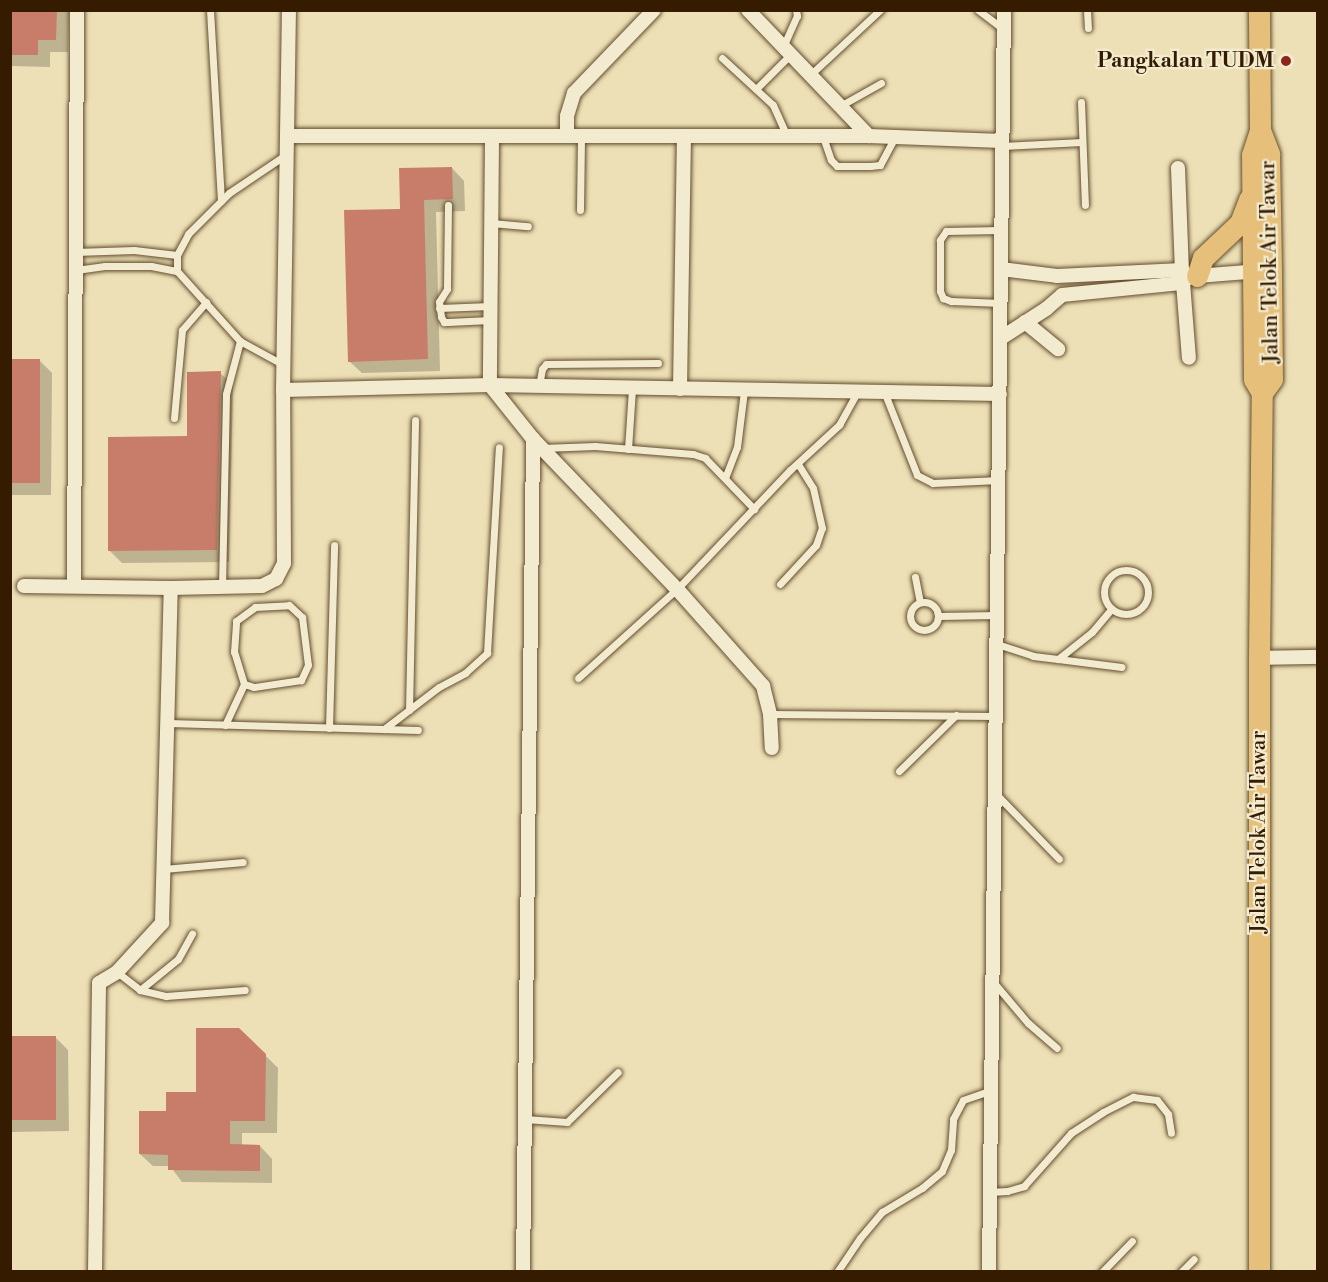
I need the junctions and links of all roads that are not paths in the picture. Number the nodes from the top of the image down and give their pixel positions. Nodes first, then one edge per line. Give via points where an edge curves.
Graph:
1 (76, 10) edge
2 (210, 10) edge
3 (289, 10) edge
4 (654, 10) edge
5 (748, 10) edge
6 (796, 10) edge
7 (880, 10) edge
8 (978, 10) edge
9 (1004, 10) edge
10 (1087, 10) edge
11 (1259, 10) edge
12 (1089, 28) dead end
13 (1003, 29) junction
14 (786, 51) junction
15 (722, 58) dead end
16 (810, 75) junction
17 (881, 83) dead end
18 (756, 89) junction
19 (1081, 102) dead end
20 (840, 106) junction
21 (1260, 130) junction
22 (574, 135) junction
23 (287, 136) junction
24 (869, 136) junction
25 (684, 137) junction
26 (787, 137) junction
27 (823, 137) junction
28 (895, 137) junction
29 (492, 138) junction
30 (1082, 142) junction
31 (1002, 144) junction
32 (287, 154) junction
33 (1178, 168) dead end
34 (1252, 192) junction
35 (221, 201) junction
36 (448, 205) dead end
37 (1085, 205) dead end
38 (580, 210) dead end
39 (491, 223) junction
40 (528, 226) dead end
41 (1000, 230) junction
42 (75, 252) junction
43 (177, 255) junction
44 (1001, 268) junction
45 (75, 270) junction
46 (1261, 271) junction
47 (177, 272) junction
48 (1057, 276) junction
49 (1187, 277) junction
50 (1062, 295) junction
51 (206, 302) junction
52 (1001, 303) junction
53 (490, 306) junction
54 (439, 308) junction
55 (490, 321) junction
56 (1025, 322) junction
57 (1001, 338) junction
58 (240, 341) junction
59 (1058, 349) dead end
60 (1190, 358) dead end
61 (658, 363) dead end
62 (284, 365) junction
63 (490, 385) junction
64 (539, 386) junction
65 (632, 388) junction
66 (680, 389) junction
67 (283, 390) junction
68 (744, 391) junction
69 (857, 393) junction
70 (885, 394) junction
71 (1000, 394) junction
72 (174, 418) dead end
73 (415, 420) dead end
74 (537, 443) junction
75 (499, 447) dead end
76 (628, 449) junction
77 (798, 464) junction
78 (724, 478) junction
79 (999, 480) junction
80 (754, 509) junction
81 (334, 545) dead end
82 (915, 577) dead end
83 (780, 584) dead end
84 (74, 585) junction
85 (24, 586) dead end
86 (222, 587) junction
87 (171, 588) junction
88 (677, 589) junction
89 (920, 602) junction
90 (1111, 609) junction
91 (997, 615) junction
92 (939, 616) junction
93 (997, 644) junction
94 (1317, 657) edge
95 (1259, 658) junction
96 (1058, 659) junction
97 (1122, 667) dead end
98 (578, 678) dead end
99 (244, 684) junction
100 (409, 710) junction
101 (770, 714) junction
102 (956, 716) junction
103 (996, 716) junction
104 (168, 723) junction
105 (225, 725) junction
106 (328, 728) junction
107 (384, 729) junction
108 (418, 730) dead end
109 (772, 748) dead end
110 (899, 771) dead end
111 (995, 793) junction
112 (1059, 859) dead end
113 (243, 862) dead end
114 (164, 869) junction
115 (192, 934) dead end
116 (117, 972) junction
117 (993, 982) junction
118 (140, 990) junction
119 (245, 990) dead end
120 (1057, 1048) dead end
121 (618, 1072) dead end
122 (992, 1090) junction
123 (525, 1119) junction
124 (1171, 1133) dead end
125 (990, 1192) junction
126 (1132, 1241) dead end
127 (1194, 1259) dead end
128 (95, 1272) edge
129 (523, 1272) edge
130 (837, 1272) edge
131 (989, 1272) edge
132 (1102, 1272) edge
133 (1181, 1272) edge
134 (1259, 1272) edge

1 - 42 street
2 - 35 lane
3 - 23 street
4 - 22 street via 574,93 567,116
5 - 14 street
6 - 14 lane
7 - 16 lane
8 - 13 lane
9 - 13 street
10 - 12 lane
11 - 21 main road, Jalan Telok Air Tawar
13 - 31 street
14 - 16 street
14 - 18 lane
15 - 18 lane
16 - 20 street
17 - 20 lane
18 - 26 lane via 773,105
19 - 30 lane
20 - 24 street
21 - 34 main road, Jalan Telok Air Tawar via 1252,154
21 - 46 main road, Jalan Telok Air Tawar via 1269,154
22 - 25 street
22 - 29 street
22 - 38 lane
23 - 29 street
23 - 32 street
24 - 27 street
24 - 28 street
25 - 26 street
25 - 66 street
26 - 27 street
27 - 28 lane via 837,166 870,166 880,165
28 - 31 street
29 - 39 street
30 - 31 lane
30 - 37 lane
31 - 41 street
32 - 35 lane
32 - 62 street
33 - 49 street
34 - 46 main road, Jalan Telok Air Tawar
34 - 49 main road via 1240,223
35 - 43 lane via 188,234
36 - 54 lane via 447,289
39 - 40 lane
39 - 53 street
41 - 44 street
41 - 52 lane via 946,231 940,240 940,291 943,298 951,301
42 - 43 lane via 134,250
42 - 45 street
43 - 47 lane
44 - 48 street
44 - 52 street
45 - 47 lane via 151,266
45 - 84 street
46 - 49 street
46 - 95 main road, Jalan Telok Air Tawar via 1272,380 1262,393
47 - 51 lane
48 - 49 street
48 - 50 street
49 - 50 street
49 - 60 street
50 - 56 street
51 - 58 lane
51 - 72 lane via 182,330
52 - 57 street
53 - 54 lane
53 - 55 street
54 - 55 lane via 444,322
55 - 63 street
56 - 57 street
56 - 59 street
57 - 71 street
58 - 62 lane
58 - 86 lane via 226,394
61 - 64 lane via 546,364
62 - 67 street
63 - 64 street
63 - 67 street
63 - 74 street
64 - 65 street
65 - 66 street
65 - 76 lane
66 - 68 street
67 - 86 street via 284,563 276,579 262,586
68 - 69 street
68 - 78 lane via 737,447
69 - 70 street
69 - 77 lane via 839,425
70 - 71 street
70 - 79 lane via 917,475 933,483
71 - 79 street
73 - 100 lane
74 - 76 lane
74 - 88 street
74 - 123 street
75 - 100 lane via 487,653 465,673
76 - 78 lane via 693,454 705,458
77 - 80 lane
77 - 83 lane via 813,488 822,528 816,545
78 - 80 lane
79 - 91 street
80 - 88 lane
81 - 106 lane
82 - 89 lane
84 - 85 street
84 - 87 street
86 - 87 street
87 - 104 street
88 - 98 lane
88 - 101 street via 763,686
89 - 92 lane via 933,604
89 - 92 lane via 909,616 912,625 929,630
90 - 90 lane via 1103,592 1110,574 1122,569 1135,570 1145,579 1149,591 1145,604 1136,613 1123,615
90 - 96 lane via 1092,632
91 - 92 lane
91 - 93 street
93 - 96 lane via 1033,656
93 - 103 street
94 - 95 street
95 - 134 main road, Jalan Telok Air Tawar
96 - 97 lane
99 - 99 lane via 254,687 302,680 308,665 302,617 289,605 255,607 236,621 234,651
99 - 105 lane
100 - 107 lane
101 - 102 lane
101 - 109 street
102 - 103 lane
102 - 110 lane
103 - 111 street
104 - 105 lane
104 - 114 street
105 - 106 lane
106 - 107 lane
107 - 108 lane
111 - 112 lane
111 - 117 street
113 - 114 lane
114 - 116 street via 162,923
115 - 118 lane via 178,960
116 - 118 lane
116 - 128 street via 99,983
117 - 120 lane via 1028,1023
117 - 122 street
118 - 119 lane via 166,996
121 - 123 lane via 567,1122
122 - 125 street
122 - 130 lane via 963,1100 953,1119 951,1150 942,1171 882,1212
123 - 129 street
124 - 125 lane via 1168,1114 1157,1100 1133,1097 1071,1133 1024,1186
125 - 131 street
126 - 132 lane
127 - 133 lane

